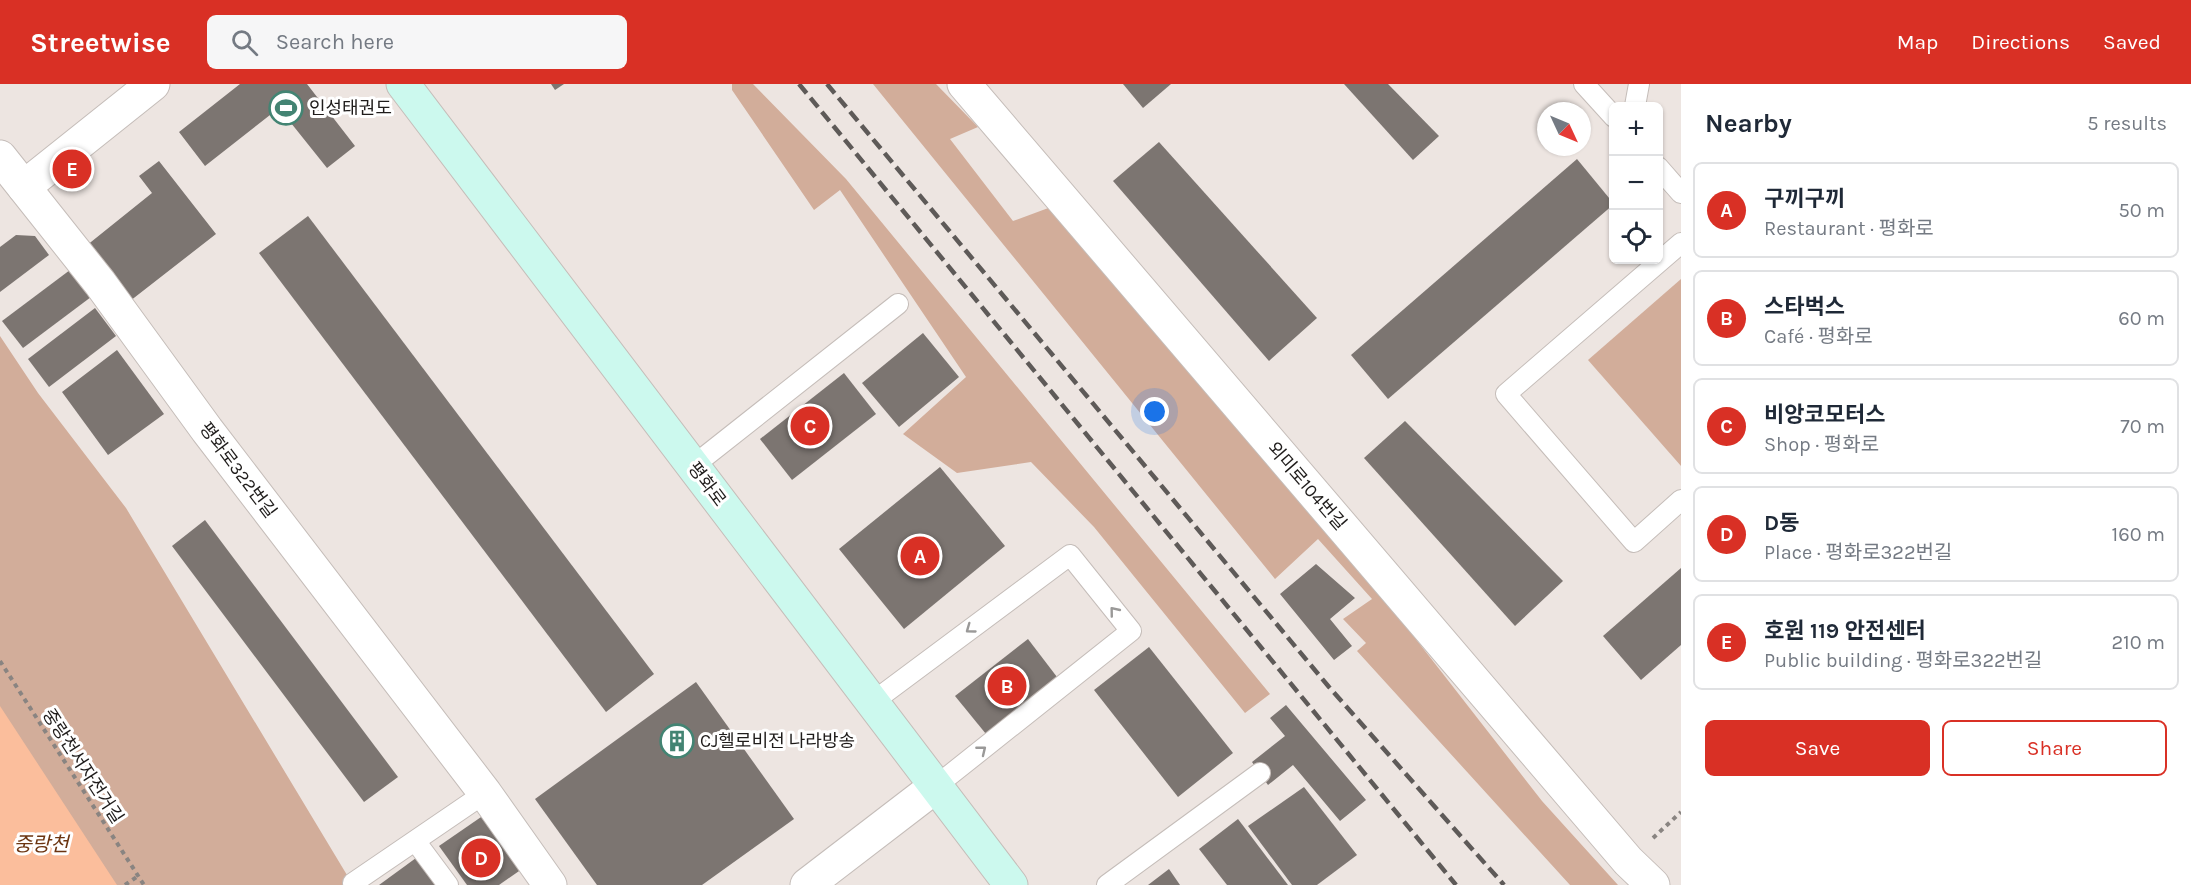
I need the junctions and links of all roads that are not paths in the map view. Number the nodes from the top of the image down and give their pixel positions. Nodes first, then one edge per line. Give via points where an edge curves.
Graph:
1 (153, 84) edge
2 (403, 84) edge
3 (964, 84) edge
4 (1584, 84) edge
5 (1639, 84) edge
6 (1636, 102) edge
7 (1609, 112) edge
8 (0, 157) edge
9 (1663, 172) edge
10 (24, 187) junction
11 (1681, 193) edge
12 (1681, 243) edge
13 (898, 304) dead end
14 (693, 466) junction
15 (1681, 500) edge
16 (874, 701) junction
17 (1260, 773) dead end
18 (936, 786) junction
19 (485, 793) junction
20 (416, 842) junction
21 (540, 882) edge
22 (355, 885) edge
23 (448, 885) edge
24 (807, 885) edge
25 (1011, 885) edge
26 (1107, 885) edge
27 (1653, 885) edge

1 - 10 street
2 - 14 main road, 평화로
3 - 27 street, 외미로104번길 via 1620,852
4 - 7 lane
5 - 6 lane
8 - 10 street, 평화로322번길
9 - 11 lane
10 - 19 street, 평화로322번길
12 - 15 lane via 1506,394 1634,542
13 - 14 lane
14 - 16 main road, 평화로
16 - 18 main road, 평화로
18 -> 16 lane via 1131,631 1070,555
17 - 26 lane
18 - 24 street
18 - 25 main road, 평화로
19 - 20 lane
19 - 21 street, 평화로322번길
20 - 22 lane
20 - 23 lane

